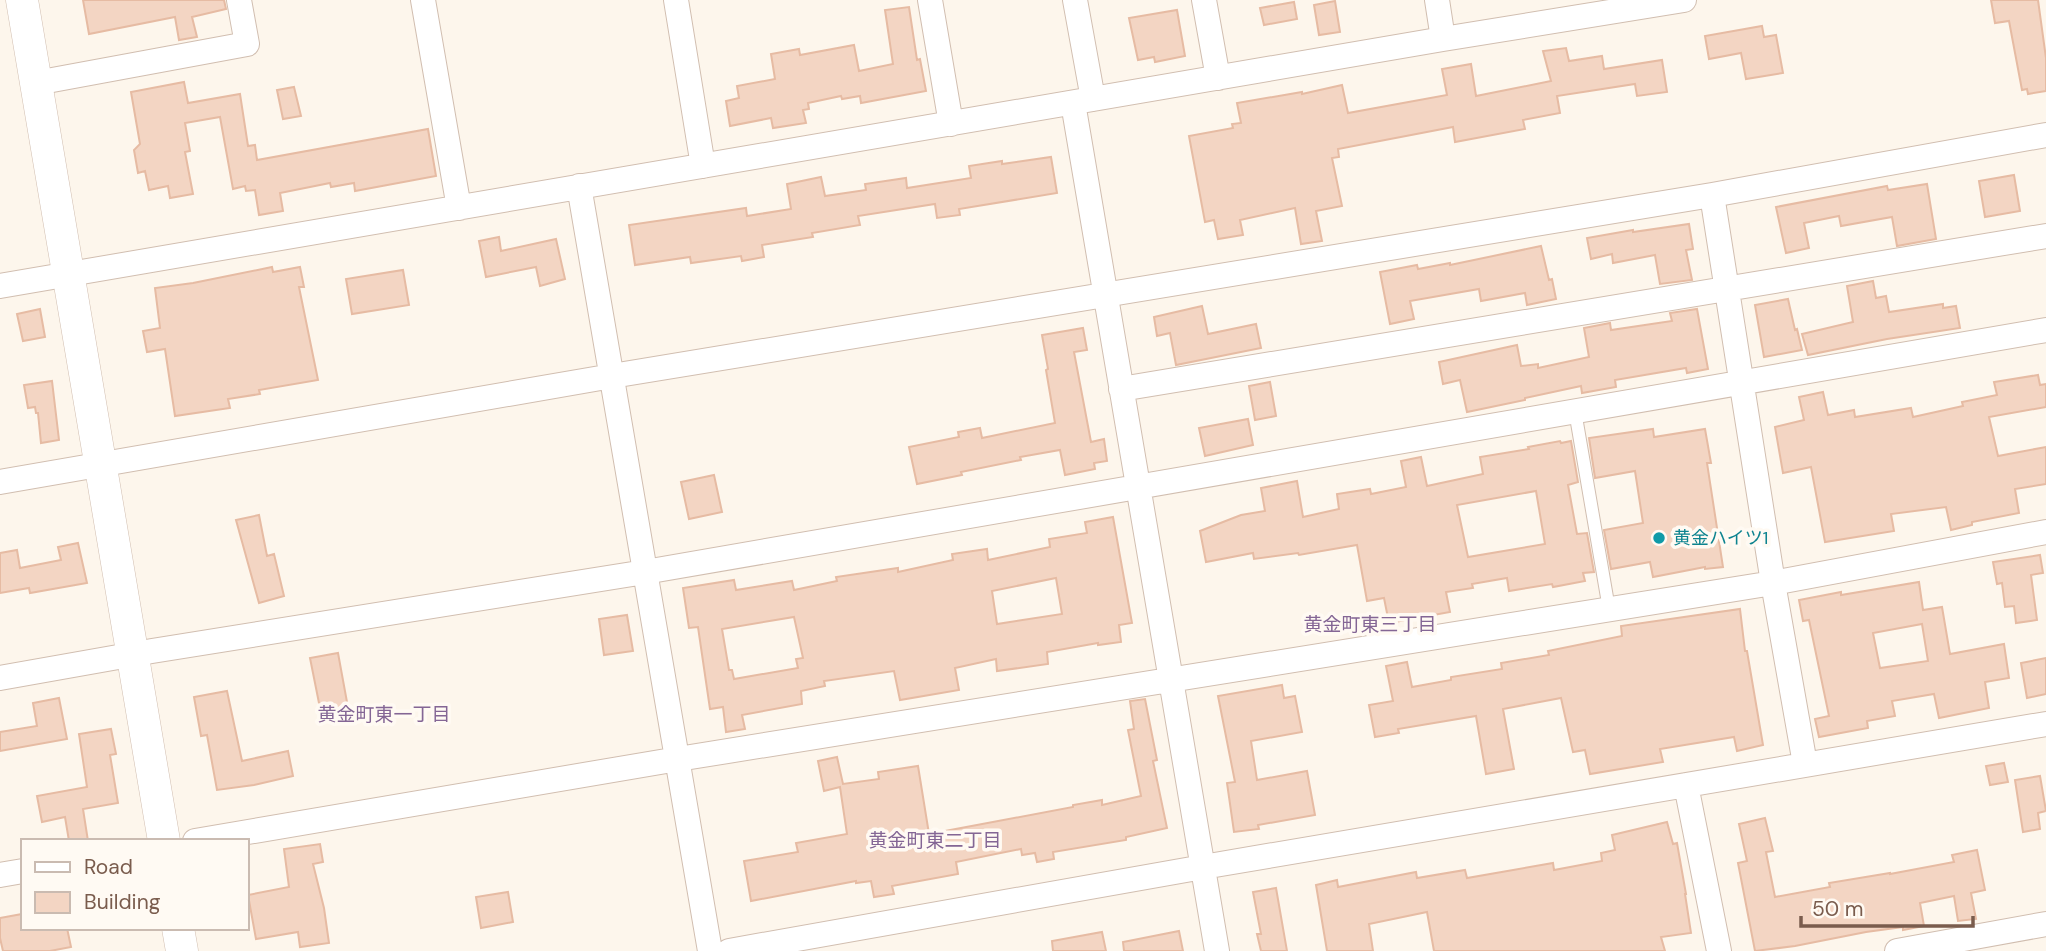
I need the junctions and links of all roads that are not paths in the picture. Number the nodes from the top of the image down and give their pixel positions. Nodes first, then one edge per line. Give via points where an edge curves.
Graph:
1 (22, 0) edge
2 (239, 0) edge
3 (423, 0) edge
4 (676, 0) edge
5 (930, 0) edge
6 (1076, 0) edge
7 (1204, 0) edge
8 (1437, 0) edge
9 (1684, 0) edge
10 (1443, 39) junction
11 (1217, 78) junction
12 (36, 83) junction
13 (1083, 101) junction
14 (951, 124) junction
15 (2046, 135) edge
16 (703, 166) junction
17 (579, 186) junction
18 (1712, 195) junction
19 (459, 208) junction
20 (2046, 236) edge
21 (68, 274) junction
22 (0, 286) edge
23 (1726, 289) junction
24 (1105, 294) junction
25 (2046, 330) edge
26 (611, 376) junction
27 (1741, 382) junction
28 (1121, 389) junction
29 (1575, 411) junction
30 (100, 465) junction
31 (0, 482) edge
32 (1137, 485) junction
33 (2046, 532) edge
34 (645, 572) junction
35 (1773, 583) junction
36 (1609, 609) junction
37 (132, 654) junction
38 (0, 678) edge
39 (1171, 680) junction
40 (2046, 724) edge
41 (678, 760) junction
42 (1805, 764) junction
43 (1686, 785) junction
44 (164, 839) edge
45 (207, 839) edge
46 (1203, 867) junction
47 (21, 871) edge
48 (0, 875) edge
49 (2046, 924) edge
50 (178, 930) edge
51 (182, 951) edge
52 (710, 951) edge
53 (729, 951) edge
54 (1217, 951) edge
55 (1719, 951) edge
56 (1897, 951) edge

1 - 12 street
2 - 12 street via 247,44
3 - 19 street
4 - 16 street
5 - 14 street
6 - 13 street
7 - 11 street
8 - 10 street
9 - 10 street
10 - 11 street
11 - 13 street
12 - 21 street
13 - 14 street
13 - 24 street
14 - 16 street
15 - 18 street
16 - 17 street
17 - 19 street
17 - 26 street
18 - 23 street
18 - 24 street
19 - 21 street
20 - 23 street
21 - 22 street
21 - 30 street
23 - 27 street
23 - 28 street
24 - 26 street
24 - 28 street
25 - 27 street
26 - 30 street
26 - 34 street
27 - 29 street
27 - 35 street
28 - 32 street
29 - 32 street
29 - 36 lane
30 - 31 street
30 - 37 street
32 - 34 street
32 - 39 street
33 - 35 street
34 - 37 street
34 - 41 street
35 - 36 street
35 - 42 street
36 - 39 street
37 - 38 street
37 - 44 street
39 - 41 street
39 - 46 street
40 - 42 street
41 - 45 street
41 - 52 street
42 - 43 street
43 - 46 street
43 - 55 street
46 - 53 street
46 - 54 street
47 - 48 street
49 - 56 street
50 - 51 street

